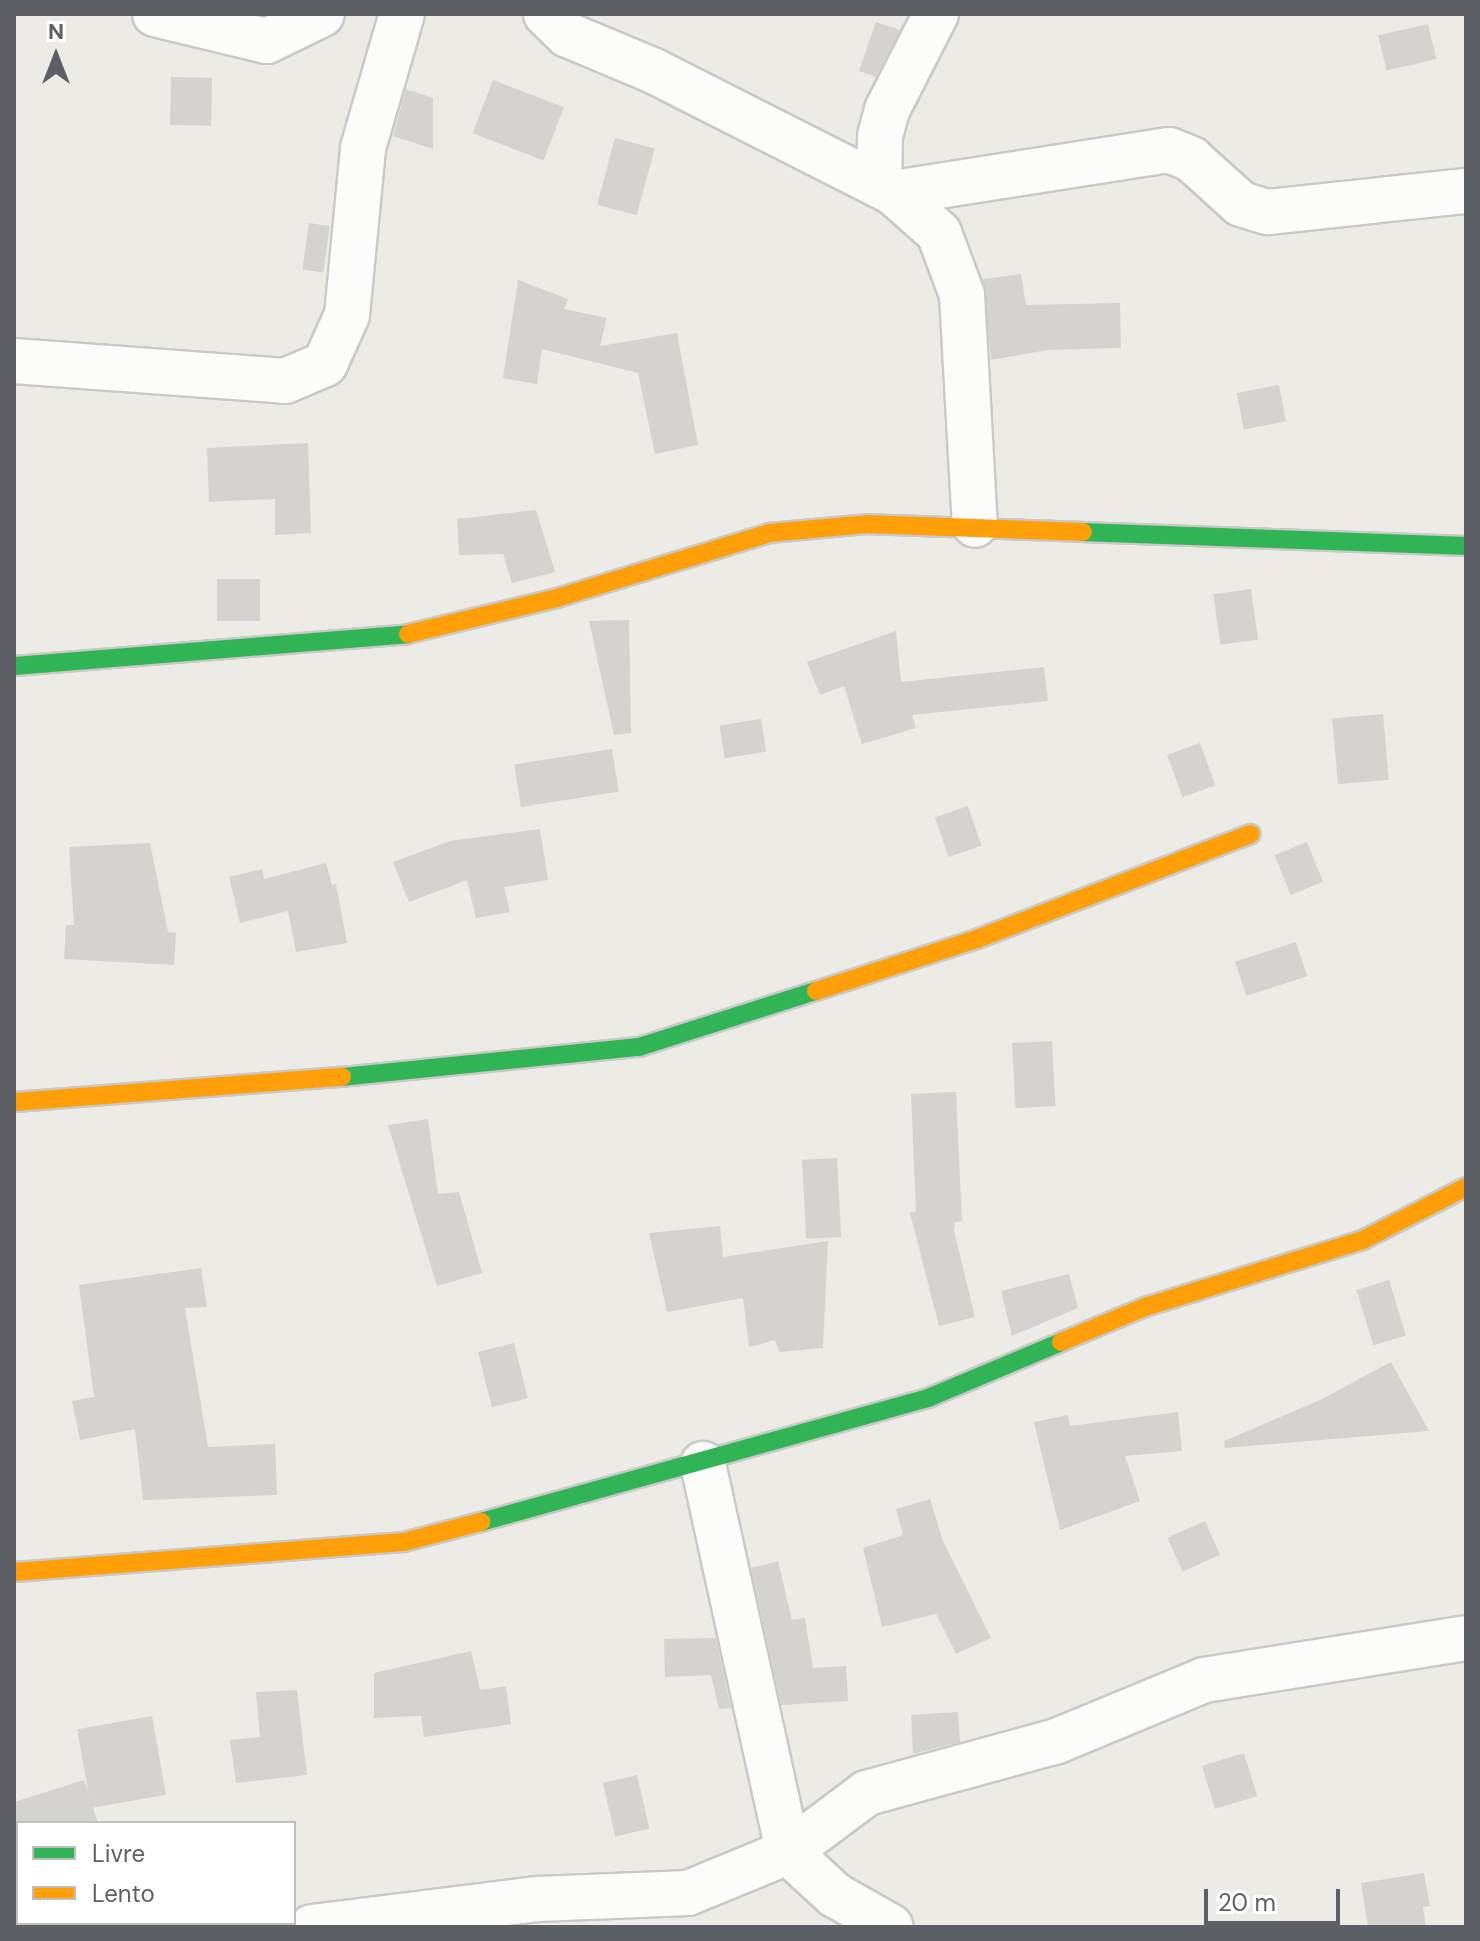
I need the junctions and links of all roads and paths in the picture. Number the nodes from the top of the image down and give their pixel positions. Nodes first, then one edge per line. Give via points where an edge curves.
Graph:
1 (155, 14) edge
2 (322, 14) edge
3 (402, 14) edge
4 (546, 14) edge
5 (936, 14) edge
6 (886, 189) junction
7 (1466, 191) edge
8 (14, 361) edge
9 (975, 525) junction
10 (1466, 546) edge
11 (14, 666) edge
12 (1251, 834) dead end
13 (14, 1102) edge
14 (1466, 1187) edge
15 (703, 1464) junction
16 (14, 1572) edge
17 (1466, 1638) edge
18 (788, 1852) junction
19 (312, 1927) edge
20 (891, 1927) edge

1 - 2 street via 267,41
3 - 8 street via 363,148 347,315 325,364 285,381
4 - 6 street via 568,35 654,71
5 - 6 street via 887,110 880,136
6 - 7 street via 1169,150 1191,159 1252,210
6 - 9 street via 939,233 962,295
9 - 10 street via 1391,547
9 - 11 street via 867,524 769,533 557,598 389,639
12 - 13 street via 977,939 639,1047 454,1068
14 - 15 street via 1363,1240 1145,1307 928,1398
15 - 16 street via 404,1542
15 - 18 street
17 - 18 street via 1204,1680 1057,1741 867,1793
18 - 19 street via 688,1893 538,1899
18 - 20 street via 835,1895

